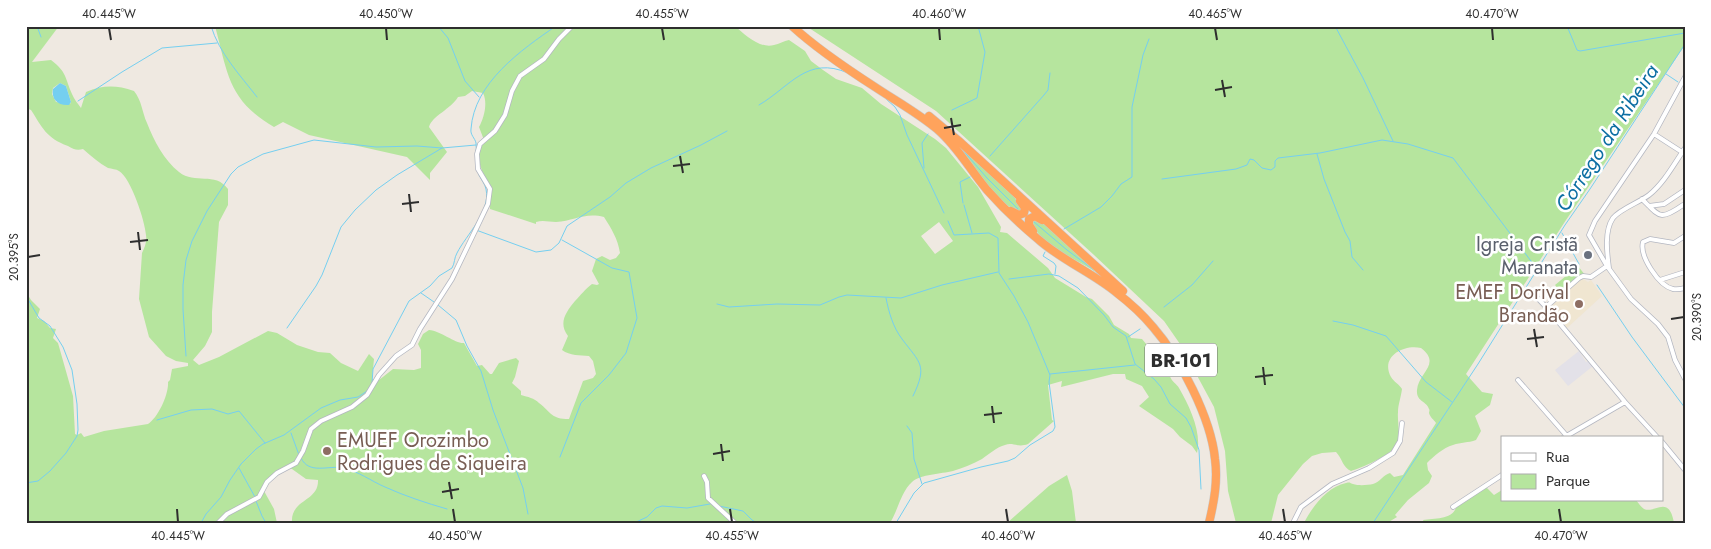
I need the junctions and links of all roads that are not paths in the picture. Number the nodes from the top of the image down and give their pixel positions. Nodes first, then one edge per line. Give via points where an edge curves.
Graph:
1 (572, 26) edge
2 (792, 26) edge
3 (799, 26) edge
4 (1684, 78) edge
5 (1654, 134) junction
6 (1684, 152) edge
7 (997, 177) junction
8 (987, 190) junction
9 (1685, 190) edge
10 (1642, 199) junction
11 (1649, 206) junction
12 (1685, 206) edge
13 (1685, 236) edge
14 (1064, 237) junction
15 (1052, 250) junction
16 (1608, 267) junction
17 (1685, 272) edge
18 (1660, 280) junction
19 (1685, 288) edge
20 (1530, 290) dead end
21 (1546, 307) junction
22 (1685, 379) edge
23 (1518, 380) dead end
24 (1625, 402) junction
25 (1402, 423) dead end
26 (1563, 436) edge
27 (1566, 436) edge
28 (1656, 436) edge
29 (1664, 444) edge
30 (1685, 470) edge
31 (704, 476) dead end
32 (1501, 476) edge
33 (1453, 506) dead end
34 (218, 523) edge
35 (735, 523) edge
36 (1209, 523) edge
37 (1214, 523) edge
38 (1293, 523) edge

1 - 34 street via 544,59 520,76 496,131 480,144 478,169 490,189 488,204 452,279 412,345 396,356 367,395 311,429 296,463 267,482 259,497 227,514
2 - 8 highway, BR-101 via 936,128 954,145
3 - 7 highway, BR-101 via 939,124
4 - 5 street
5 - 6 street
5 - 16 street via 1590,232 1590,239
6 - 10 street via 1662,182
7 - 8 highway via 1024,206 1024,213 1012,212
7 - 14 highway, BR-101
8 - 15 highway, BR-101
9 - 11 street via 1664,204
10 - 11 street
10 - 16 street via 1614,217 1609,229
11 - 12 street via 1663,216
13 - 18 street via 1674,244 1650,238 1643,242 1644,258
14 - 15 highway via 1037,217 1030,219 1029,225
14 - 37 highway, BR-101 via 1156,324 1199,393 1213,427 1219,459 1219,498
15 - 36 highway, BR-101 via 1098,278 1132,306 1154,328 1178,365 1199,404 1212,438 1216,480
16 - 21 street via 1591,277 1579,278
16 - 22 street via 1630,299 1668,337
17 - 18 street
18 - 19 street via 1674,290
20 - 21 street
21 - 24 street
23 - 26 street
24 - 27 street
24 - 28 street
25 - 38 street via 1400,441 1393,453 1332,484 1301,507
29 - 30 street
31 - 35 street via 708,498
32 - 33 street

